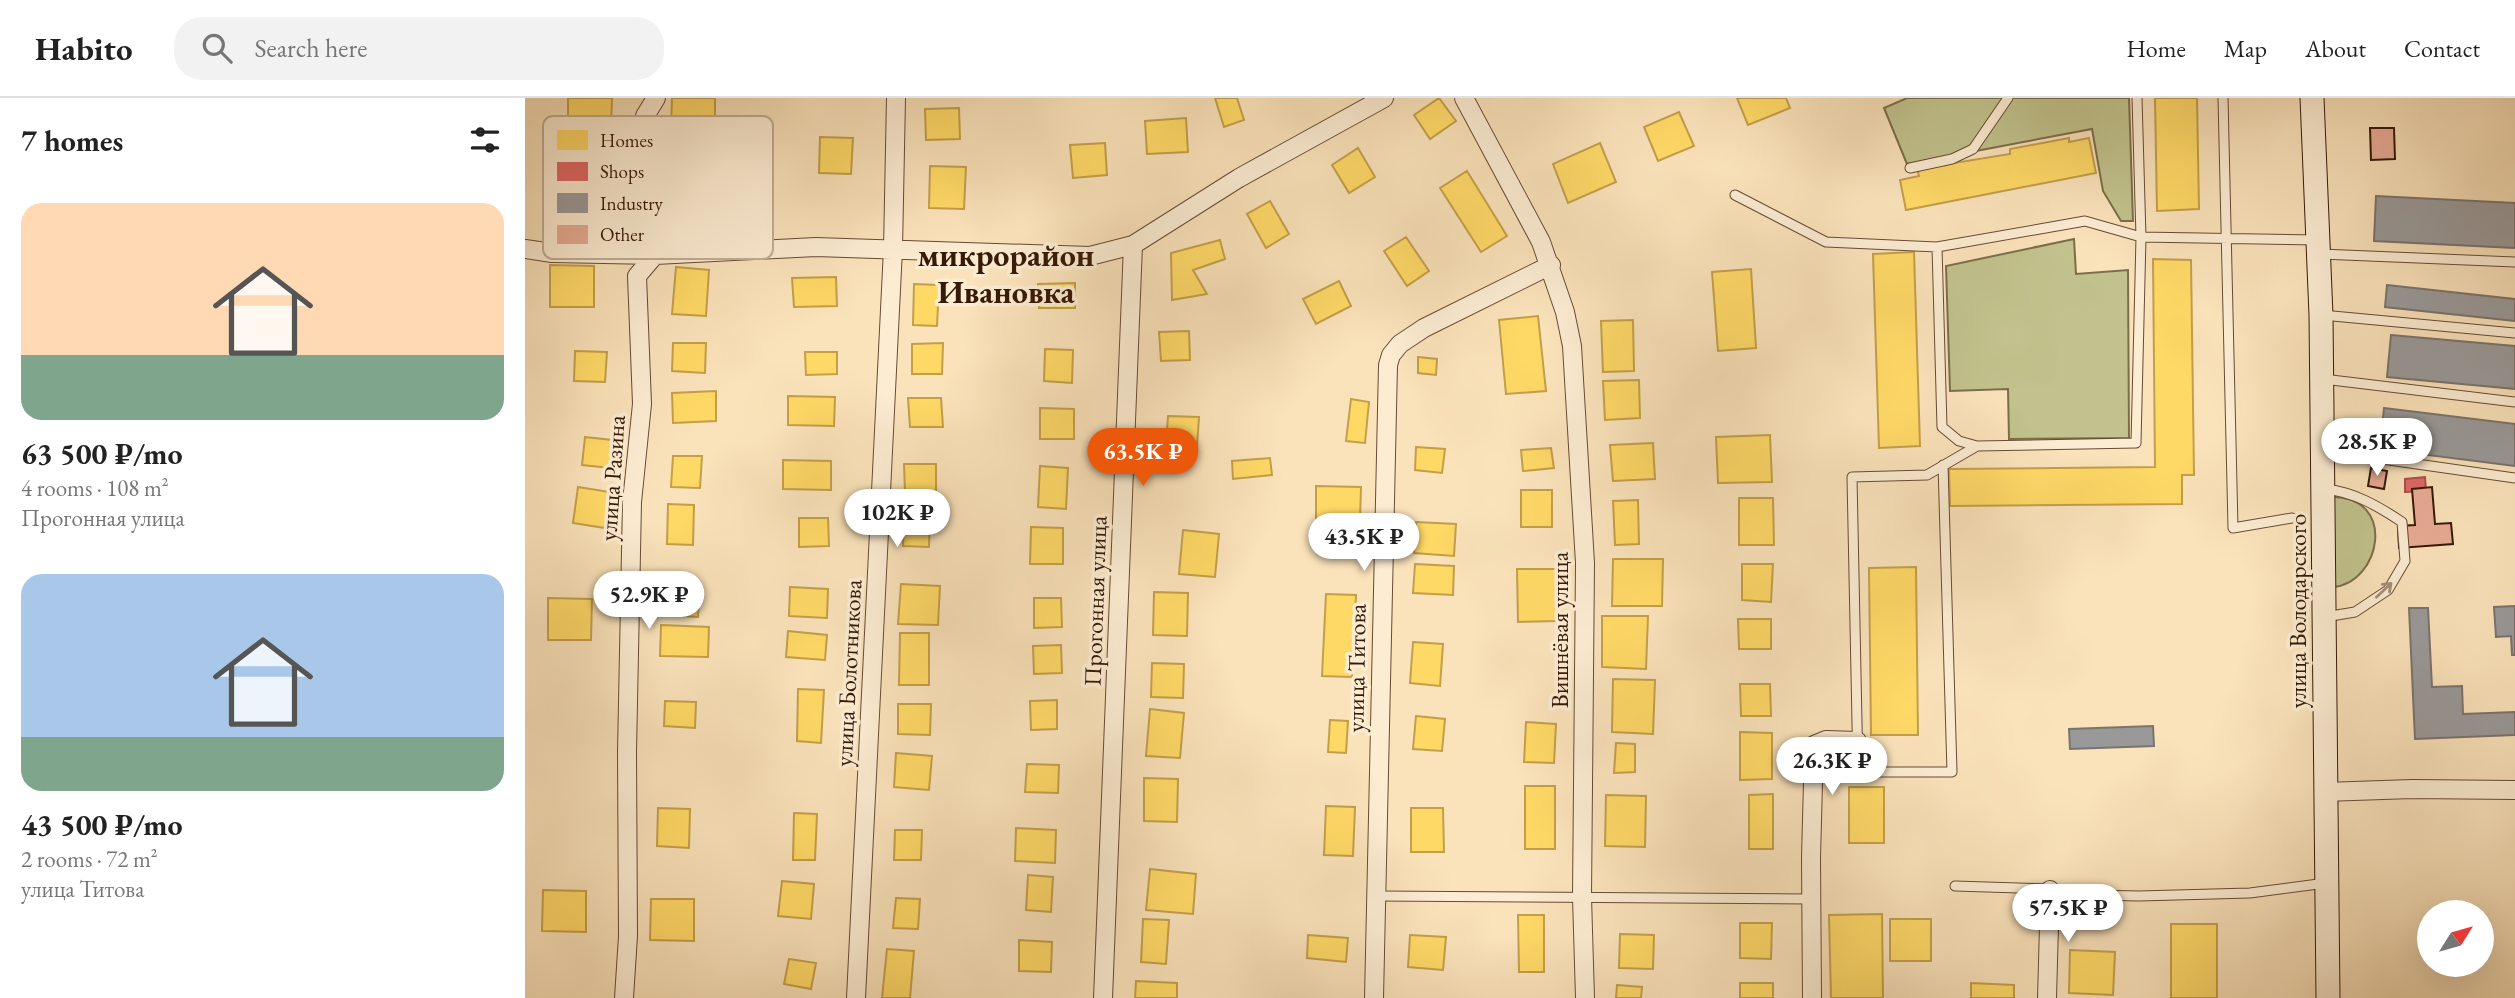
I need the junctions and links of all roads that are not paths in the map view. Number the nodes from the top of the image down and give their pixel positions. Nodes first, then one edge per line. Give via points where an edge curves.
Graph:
1 (656, 98) edge
2 (896, 98) edge
3 (1384, 98) edge
4 (1464, 98) edge
5 (2008, 98) edge
6 (2137, 98) edge
7 (2223, 98) edge
8 (2312, 98) edge
9 (645, 116) edge
10 (1910, 168) dead end
11 (1735, 195) dead end
12 (2141, 237) junction
13 (2227, 239) junction
14 (1133, 245) junction
15 (1937, 247) junction
16 (2318, 247) junction
17 (525, 249) edge
18 (773, 249) edge
19 (893, 249) junction
20 (543, 252) edge
21 (652, 259) edge
22 (2515, 262) edge
23 (1551, 265) junction
24 (2321, 315) junction
25 (2515, 333) edge
26 (2322, 379) junction
27 (2515, 402) edge
28 (2322, 443) junction
29 (1977, 446) junction
30 (1943, 465) junction
31 (2515, 478) edge
32 (2322, 488) junction
33 (2292, 518) dead end
34 (2323, 617) junction
35 (1857, 741) junction
36 (2515, 790) edge
37 (2324, 792) junction
38 (2327, 883) junction
39 (1955, 886) dead end
40 (2050, 890) junction
41 (1376, 896) junction
42 (1582, 897) junction
43 (1811, 899) junction
44 (624, 998) edge
45 (856, 998) edge
46 (1103, 998) edge
47 (1374, 998) edge
48 (1585, 998) edge
49 (1812, 998) edge
50 (2047, 998) edge
51 (2328, 998) edge

1 - 9 street
2 - 19 street, улица Болотникова
3 - 14 street via 1239,178
4 - 23 street, Вишнёвая улица
5 - 10 lane via 1973,149 1952,159
6 - 12 lane
7 - 13 lane
8 - 16 main road, улица Володарского
11 - 15 lane via 1826,242
12 - 13 lane
12 - 15 lane via 2085,221
12 - 29 lane via 2136,443
13 - 16 lane
13 - 33 lane via 2233,528
14 - 19 street via 1090,256
14 - 46 street, Прогонная улица
15 - 29 lane via 1942,427 1959,441
16 - 22 lane
16 - 24 main road, улица Володарского
17 - 20 street
18 - 19 street
19 - 45 street, улица Болотникова
21 - 44 street, улица Разина via 637,276 642,404 632,502
23 - 41 street, улица Титова via 1424,328 1400,344 1388,365
23 - 42 street, Вишнёвая улица via 1572,346 1584,563
24 - 25 lane
24 - 26 main road, улица Володарского
26 - 27 lane
26 - 28 main road, улица Володарского
28 - 31 lane via 2375,458
28 - 32 main road, улица Володарского
29 - 30 lane
30 - 35 lane via 1927,475 1852,477
30 - 35 lane via 1952,772 1858,772
32 - 34 main road, улица Володарского
34 -> 32 lane via 2355,612 2388,590 2405,561 2402,522 2375,504
34 - 37 main road, улица Володарского
35 - 43 street via 1825,740 1814,745
36 - 37 street
37 - 38 main road, улица Володарского
38 - 40 lane via 2250,893 2139,896
38 - 51 main road, улица Володарского
39 - 40 lane
40 - 50 street
41 - 42 lane
41 - 47 street, улица Титова
42 - 43 lane
42 - 48 street, Вишнёвая улица
43 - 49 street

